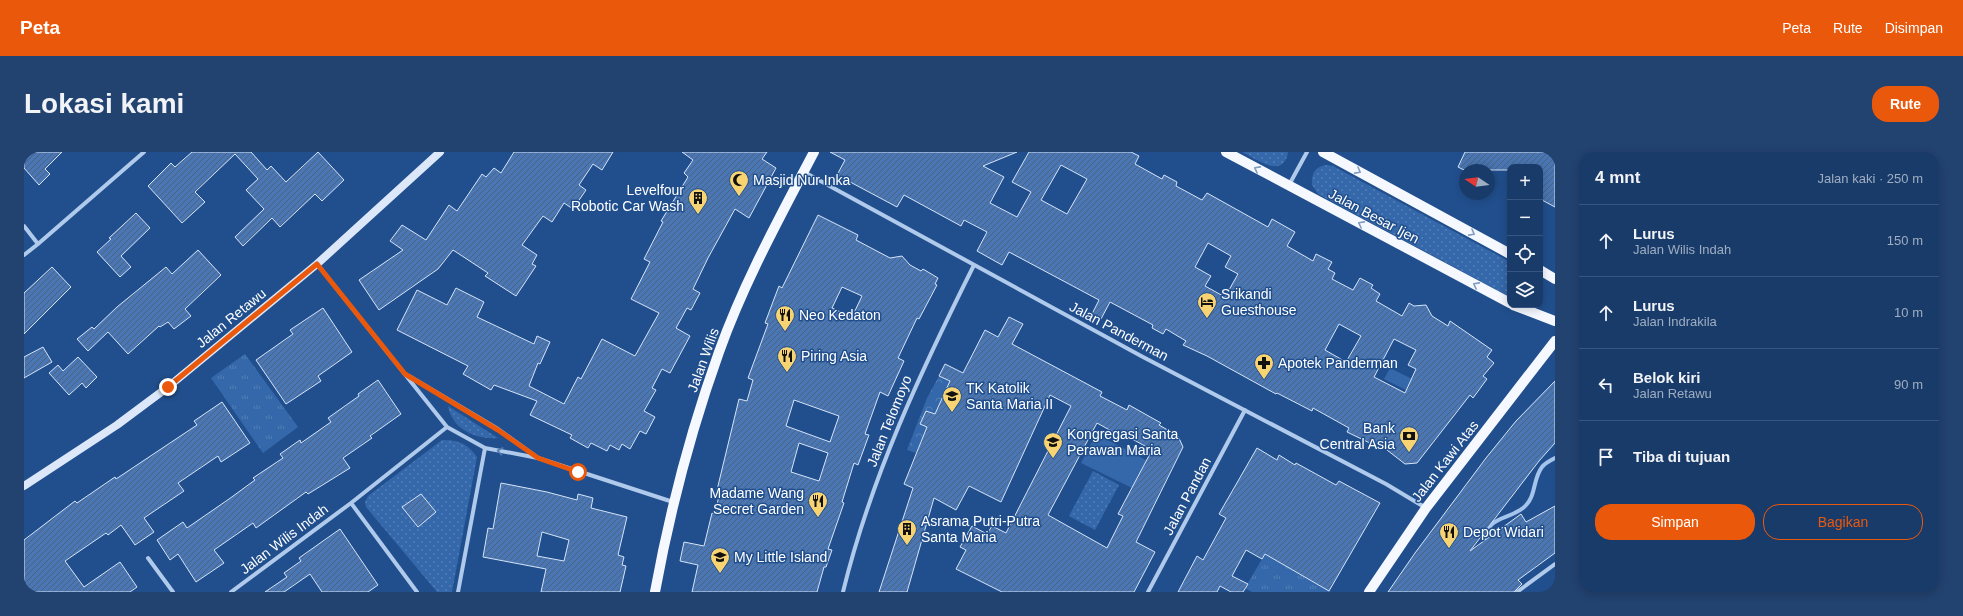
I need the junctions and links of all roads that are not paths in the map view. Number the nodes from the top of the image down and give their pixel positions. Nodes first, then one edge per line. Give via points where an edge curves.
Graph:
1 (144, 152) edge
2 (440, 152) edge
3 (814, 152) edge
4 (1226, 152) edge
5 (1306, 152) edge
6 (1323, 152) edge
7 (804, 172) junction
8 (1289, 186) junction
9 (24, 226) edge
10 (38, 244) junction
11 (1507, 252) edge
12 (24, 255) edge
13 (317, 264) junction
14 (974, 265) junction
15 (1543, 272) edge
16 (1555, 279) edge
17 (1507, 301) edge
18 (1521, 308) edge
19 (1555, 321) edge
20 (1555, 341) edge
21 (1552, 348) edge
22 (405, 374) junction
23 (1245, 410) junction
24 (447, 427) junction
25 (485, 448) junction
26 (538, 458) junction
27 (24, 486) edge
28 (674, 502) junction
29 (351, 503) junction
30 (1426, 508) junction
31 (148, 558) dead end
32 (1555, 565) edge
33 (174, 592) edge
34 (231, 592) edge
35 (416, 592) edge
36 (458, 592) edge
37 (655, 592) edge
38 (843, 592) edge
39 (1148, 592) edge
40 (1369, 592) edge
41 (1517, 592) edge

1 - 10 street
2 - 13 main road, Jalan Retawu
3 - 7 main road, Jalan Wilis
8 -> 4 main road, Jalan Besar Ijen
5 - 8 street
6 -> 11 main road
7 - 14 street, Jalan Panderman
7 - 28 main road, Jalan Wilis via 773,229 720,351 685,457
17 -> 8 main road, Jalan Besar Ijen
9 - 10 street
10 - 12 street
13 - 22 street
13 - 27 main road, Jalan Retawu via 168,387 117,425
14 - 23 street, Jalan Panderman
14 - 38 street, Jalan Telomoyo via 910,398 875,485
15 - 16 main road
18 - 19 main road
20 - 21 main road, Jalan Kawi Atas
21 - 30 main road, Jalan Kawi Atas
22 - 24 street
22 - 26 street via 498,430
23 - 30 street, Jalan Panderman via 1386,484
23 - 39 street, Jalan Pandan
24 - 25 street
24 - 29 street, Jalan Wilis Indah
26 -> 25 street
25 - 36 street
26 - 28 street
28 - 37 main road, Jalan Wilis
29 - 34 street, Jalan Wilis Indah
29 - 35 street
30 - 40 main road, Jalan Kawi Atas
31 - 33 street
32 - 41 street

